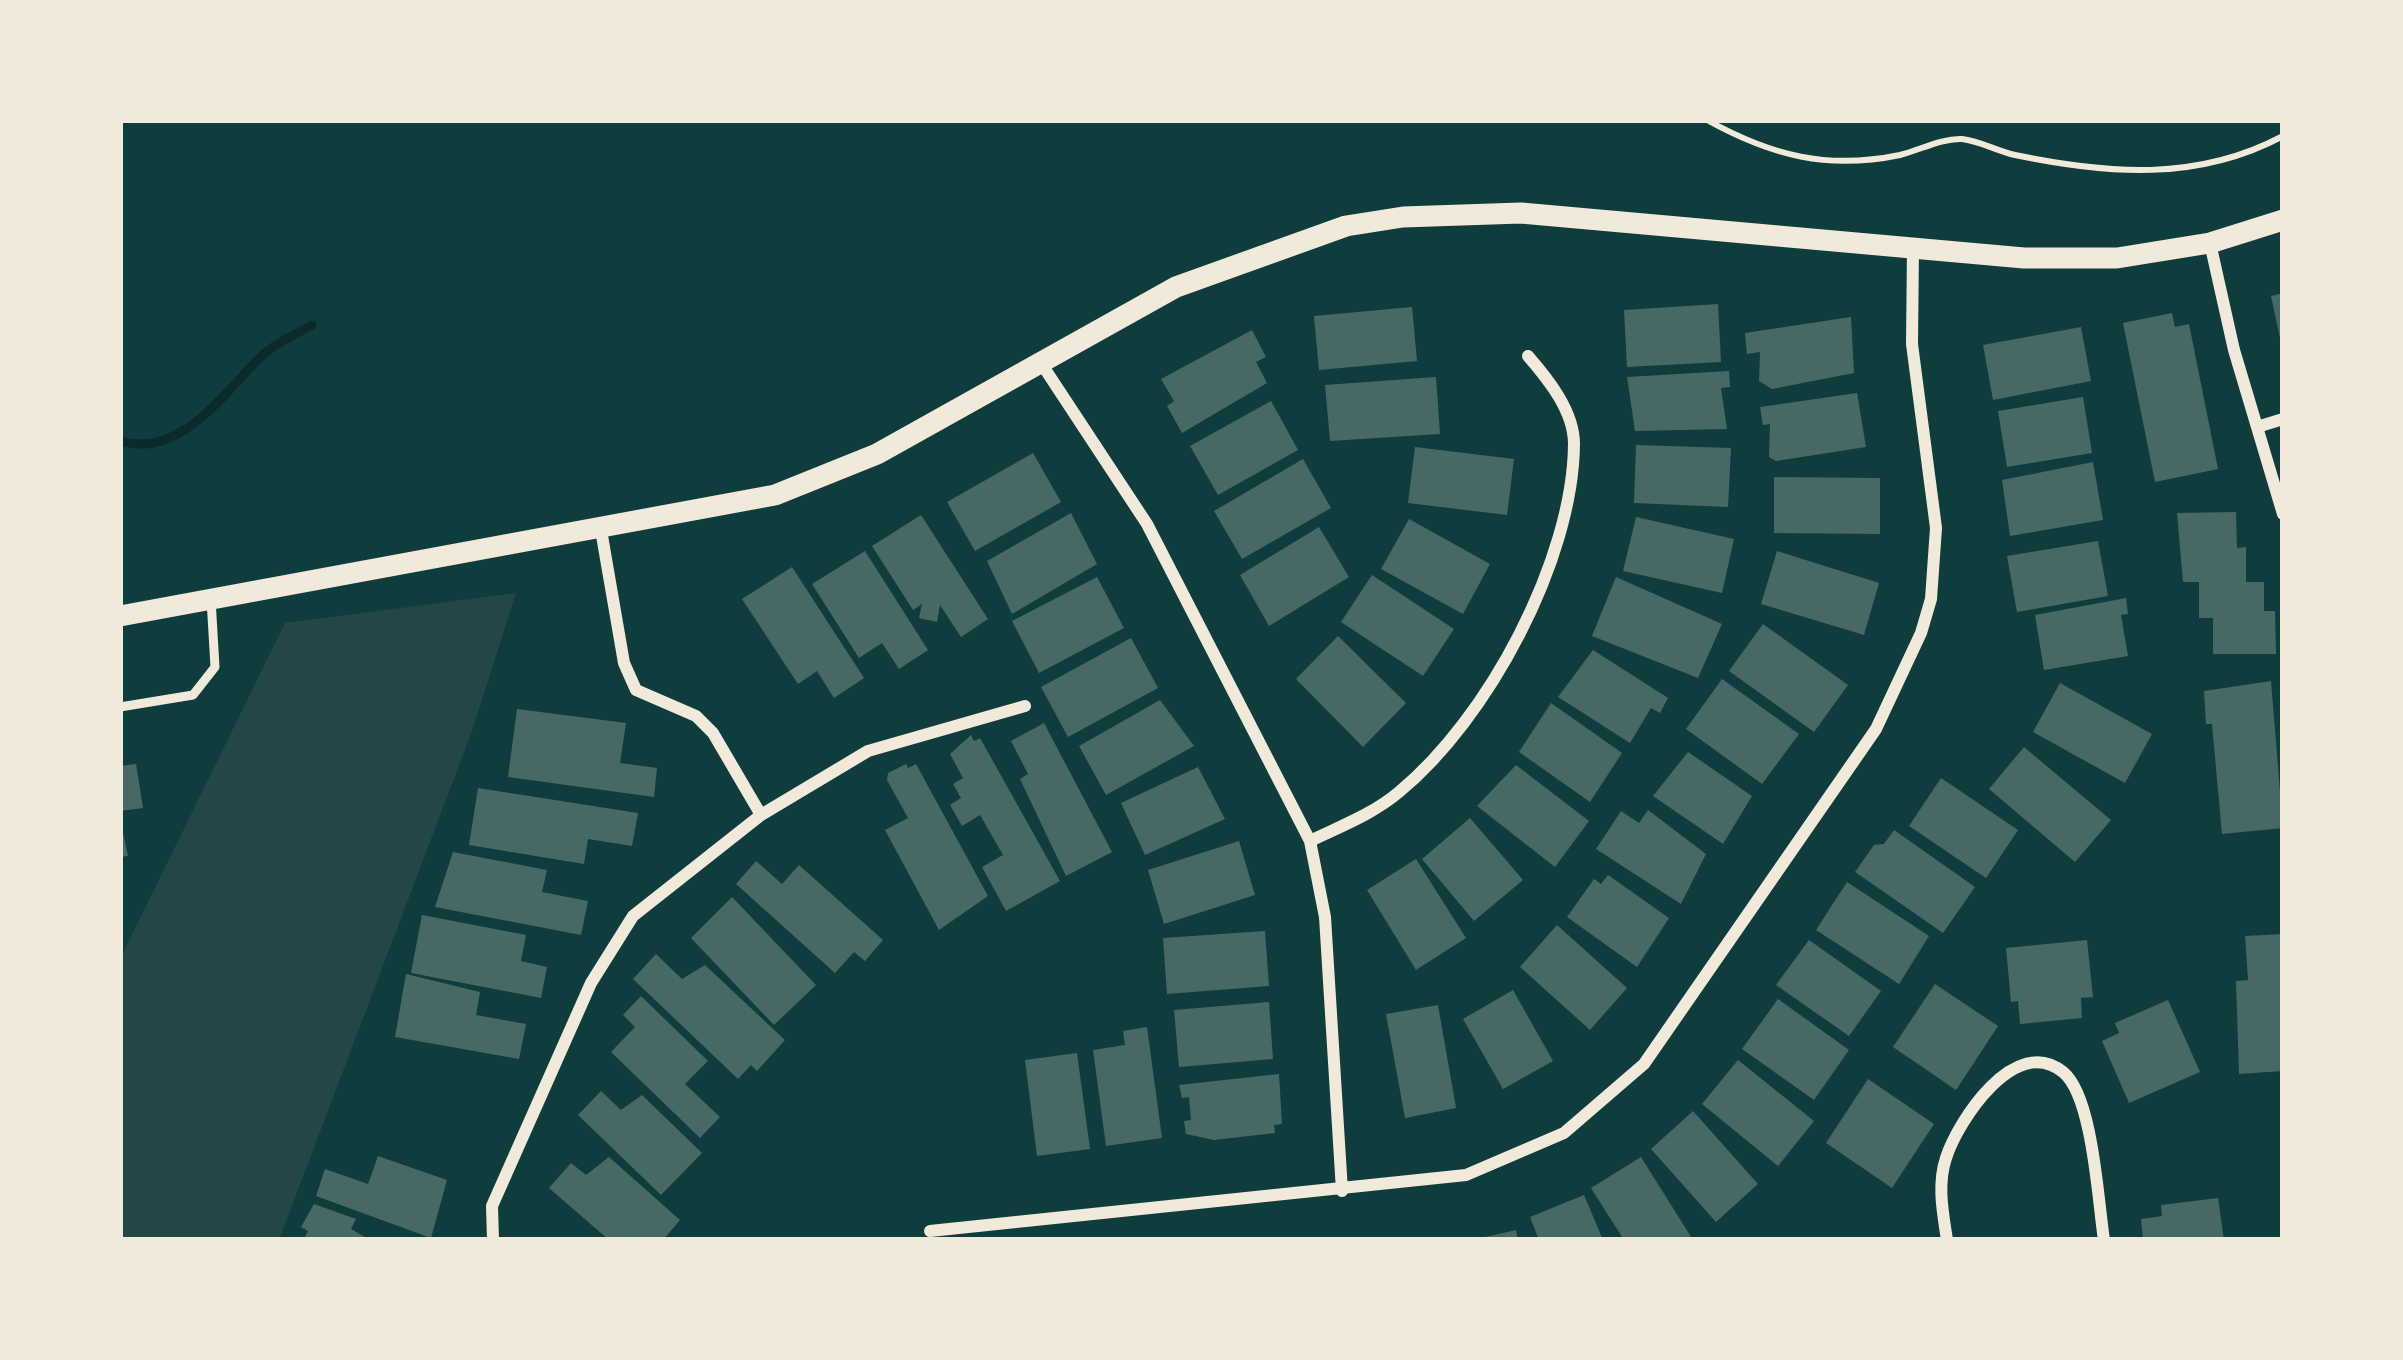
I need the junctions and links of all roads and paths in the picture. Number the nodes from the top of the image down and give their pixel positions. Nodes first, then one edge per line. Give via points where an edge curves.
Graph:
1 (1707, 120) edge
2 (2283, 136) edge
3 (2283, 220) edge
4 (2210, 243) junction
5 (1913, 245) junction
6 (1528, 356) dead end
7 (1041, 363) junction
8 (2283, 419) edge
9 (2257, 427) junction
10 (2283, 514) edge
11 (601, 530) junction
12 (211, 599) junction
13 (120, 616) edge
14 (1025, 706) dead end
15 (120, 707) edge
16 (761, 815) junction
17 (1310, 841) junction
18 (1342, 1191) junction
19 (930, 1231) dead end
20 (493, 1240) edge
21 (1947, 1240) edge
22 (2104, 1240) edge

1 - 2 path via 1820,164 1958,139 2120,172 2194,167
3 - 4 street
4 - 5 street via 2117,259
4 - 9 street
5 - 7 street via 1521,213 1403,217 1346,226 1176,287
5 - 18 street via 1912,344 1934,492 1935,563 1916,650 1876,729 1644,1064 1593,1113 1500,1165
6 - 17 street via 1556,388 1574,440 1540,595 1425,768 1372,812
7 - 11 street via 877,454 775,495
7 - 17 street via 1147,524
8 - 9 street
9 - 10 street
11 - 12 street
11 - 16 street via 624,663 636,689 696,716 713,733
12 - 13 street
12 - 15 lane via 215,668 193,694
14 - 16 street via 868,751
16 - 20 street via 622,932 591,983 492,1206
17 - 18 street via 1325,917
18 - 19 street
21 - 22 street via 1941,1179 1954,1138 1991,1085 2026,1064 2046,1064 2063,1072 2084,1114

